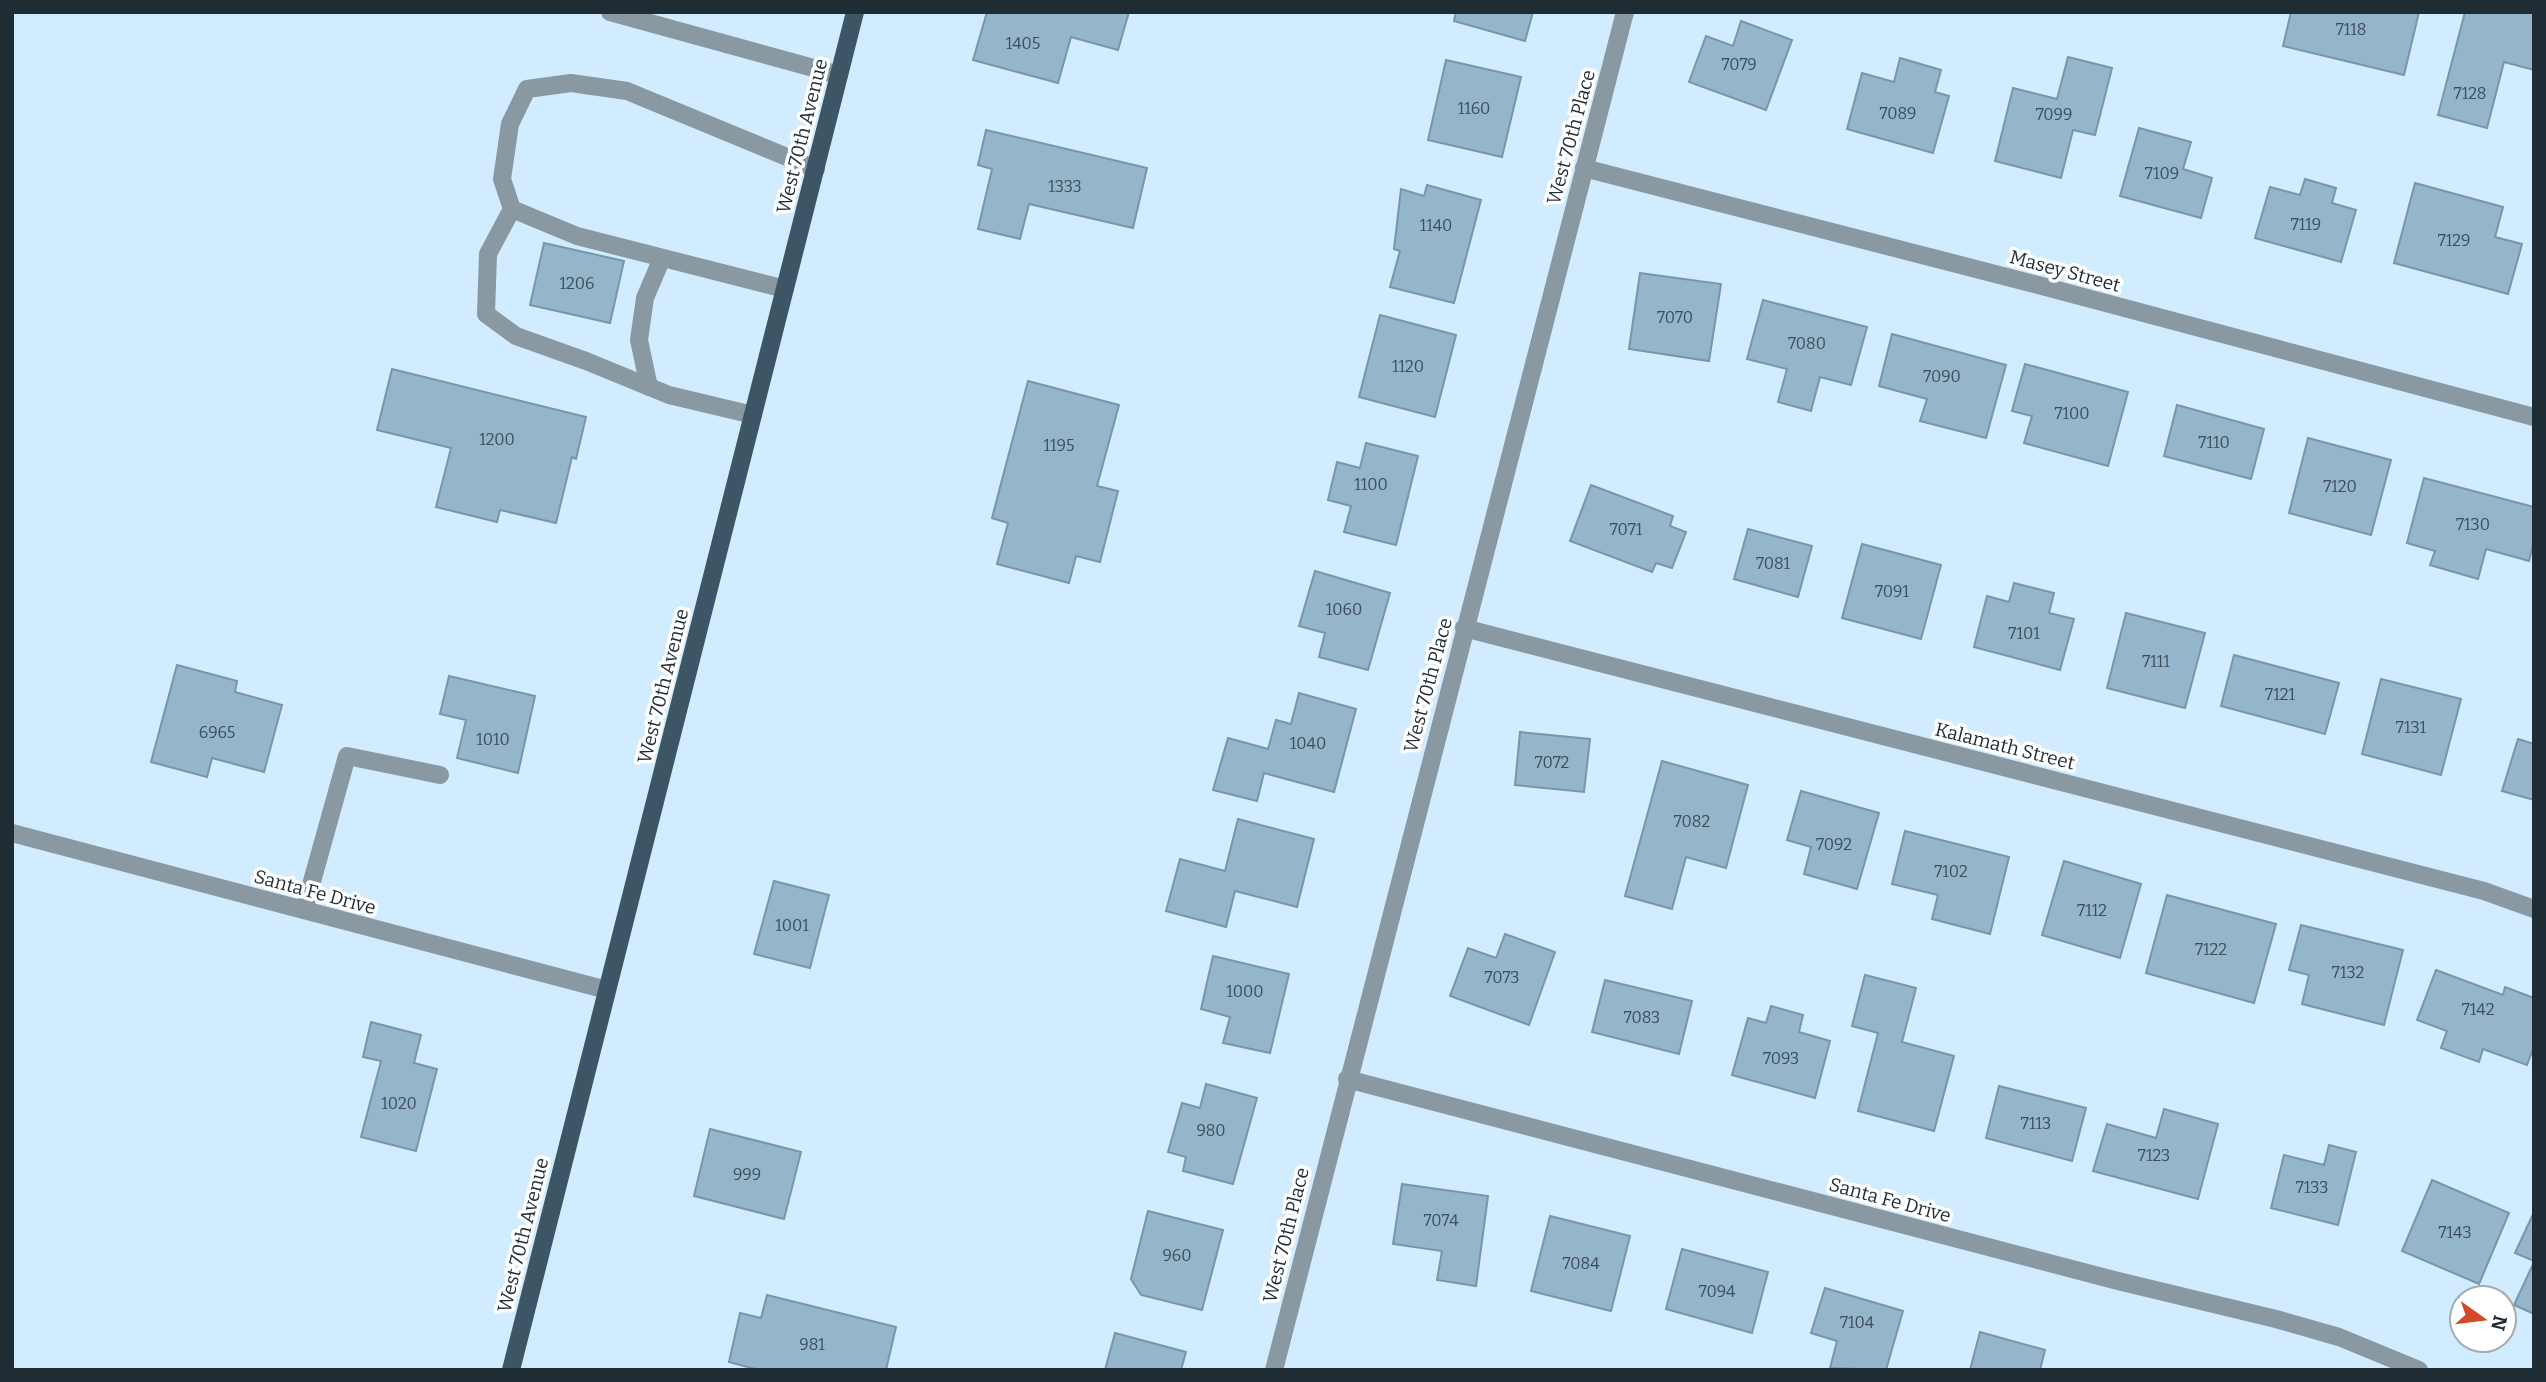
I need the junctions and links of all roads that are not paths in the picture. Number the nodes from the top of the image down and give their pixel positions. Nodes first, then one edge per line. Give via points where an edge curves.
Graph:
1 (610, 12) edge
2 (855, 12) edge
3 (1625, 12) edge
4 (839, 75) junction
5 (1584, 168) junction
6 (816, 170) junction
7 (512, 209) junction
8 (662, 258) junction
9 (785, 289) junction
10 (649, 387) junction
11 (753, 415) junction
12 (2534, 417) edge
13 (1464, 628) junction
14 (440, 775) dead end
15 (12, 833) edge
16 (2534, 909) edge
17 (304, 911) junction
18 (607, 990) junction
19 (1347, 1079) junction
20 (511, 1370) edge
21 (1273, 1370) edge
22 (2418, 1370) edge

1 - 4 street
2 - 4 main road, West 70th Avenue
3 - 5 street, West 70th Place
4 - 6 main road, West 70th Avenue
5 - 12 street, Masey Street
5 - 13 street, West 70th Place
6 - 7 street via 627,91 571,83 527,89 510,124 502,179
6 - 9 main road, West 70th Avenue
7 - 8 street via 577,236
7 - 10 street via 488,254 486,314 516,336
8 - 9 street
8 - 10 street via 645,298 639,340
9 - 11 main road, West 70th Avenue
10 - 11 street
11 - 18 main road, West 70th Avenue
13 - 16 street, Kalamath Street via 2484,891
13 - 19 street, West 70th Place
14 - 17 street via 347,755
15 - 17 street, Santa Fe Drive
17 - 18 street, Santa Fe Drive
18 - 20 main road, West 70th Avenue
19 - 21 street, West 70th Place
19 - 22 street, Santa Fe Drive via 2276,1319 2339,1337

